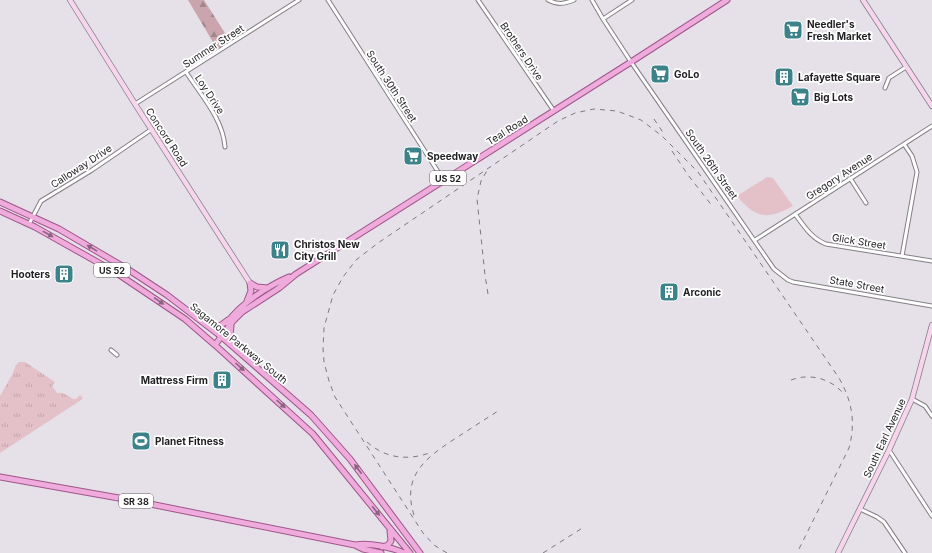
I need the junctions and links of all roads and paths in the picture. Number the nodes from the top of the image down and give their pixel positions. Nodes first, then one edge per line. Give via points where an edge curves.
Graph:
1 (70, 0) edge
2 (299, 0) edge
3 (328, 0) edge
4 (478, 0) edge
5 (548, 0) edge
6 (574, 0) edge
7 (592, 0) edge
8 (632, 0) edge
9 (727, 0) edge
10 (863, 0) edge
11 (603, 19) junction
12 (631, 62) junction
13 (906, 66) junction
14 (186, 72) junction
15 (885, 88) dead end
16 (135, 104) junction
17 (932, 106) edge
18 (554, 111) junction
19 (932, 126) edge
20 (152, 129) junction
21 (904, 144) junction
22 (224, 147) dead end
23 (850, 178) junction
24 (444, 180) junction
25 (0, 202) edge
26 (866, 203) dead end
27 (0, 211) edge
28 (795, 214) junction
29 (32, 217) junction
30 (29, 224) junction
31 (755, 240) junction
32 (902, 256) junction
33 (932, 261) edge
34 (296, 274) junction
35 (780, 275) joint
36 (250, 283) junction
37 (271, 287) junction
38 (244, 304) junction
39 (932, 306) edge
40 (232, 319) junction
41 (205, 324) junction
42 (932, 325) edge
43 (931, 333) edge
44 (222, 337) junction
45 (215, 345) junction
46 (111, 350) dead end
47 (117, 355) dead end
48 (242, 355) junction
49 (912, 399) junction
50 (932, 416) edge
51 (889, 450) junction
52 (0, 477) edge
53 (860, 509) junction
54 (932, 516) edge
55 (388, 526) junction
56 (381, 550) edge
57 (404, 553) edge
58 (410, 553) edge
59 (420, 553) edge
60 (838, 553) edge
61 (905, 553) edge

1 - 16 street, Concord Road
2 - 14 street, Summer Street
3 - 24 street, South 30th Street
4 - 18 street, Brothers Drive
5 - 6 street via 564,4
7 - 11 street, South 26th Street
8 - 11 street
9 - 12 main road, Teal Road / US 52
10 - 13 street
11 - 12 street, South 26th Street
12 - 18 main road, Teal Road / US 52
12 - 31 street, South 26th Street
13 - 15 street via 889,78
13 - 17 street
14 - 16 street, Summer Street
14 - 22 street, Loy Drive via 219,122
16 - 20 street, Concord Road
18 - 24 main road, Teal Road / US 52
19 - 21 street, Gregory Avenue
20 - 29 street, Calloway Drive via 41,202
20 - 36 street, Concord Road
21 - 23 street, Gregory Avenue
21 - 32 street via 912,156 917,172
23 - 26 street
23 - 28 street, Gregory Avenue
24 - 34 main road, Teal Road / US 52
25 - 29 main road, Sagamore Parkway South / US 52
27 - 30 main road, Sagamore Parkway South / US 52
28 - 31 street, Gregory Avenue
28 - 32 street, Glick Street via 809,233 821,242
29 - 30 street, Calloway Drive
41 -> 29 main road, Sagamore Parkway South / US 52 via 130,270 59,229
30 -> 45 main road, Sagamore Parkway South / US 52 via 115,272 185,319
31 - 35 street, South 26th Street
32 - 33 street, Glick Street
34 - 37 main road, Teal Road / US 52
34 - 40 main road, Teal Road / US 52
35 - 39 street, State Street via 792,282
36 - 37 main road via 260,288
36 - 38 main road via 250,296
37 - 38 main road, Teal Road / US 52
38 - 40 main road, Teal Road / US 52
40 - 41 main road, US 52 via 220,326
40 - 44 main road, Teal Road / US 52
40 - 48 main road via 230,336
41 - 44 main road, Sagamore Parkway South
42 - 43 street, South Earl Avenue
43 - 49 street, South Earl Avenue
44 - 45 main road, US 52
44 - 48 main road, Sagamore Parkway South
45 -> 55 main road, Sagamore Parkway South via 313,434
46 - 47 street
59 -> 48 main road, Sagamore Parkway South via 350,459 311,415
49 - 50 street via 926,406
49 - 51 street, South Earl Avenue
51 - 53 street, South Earl Avenue
51 - 54 street
52 - 56 main road, SR 38 via 130,500 355,545 363,549
53 - 60 street, South Earl Avenue
53 - 61 street via 884,522
55 - 56 main road via 391,541
55 - 58 main road, Sagamore Parkway South
56 - 57 main road, SR 38

